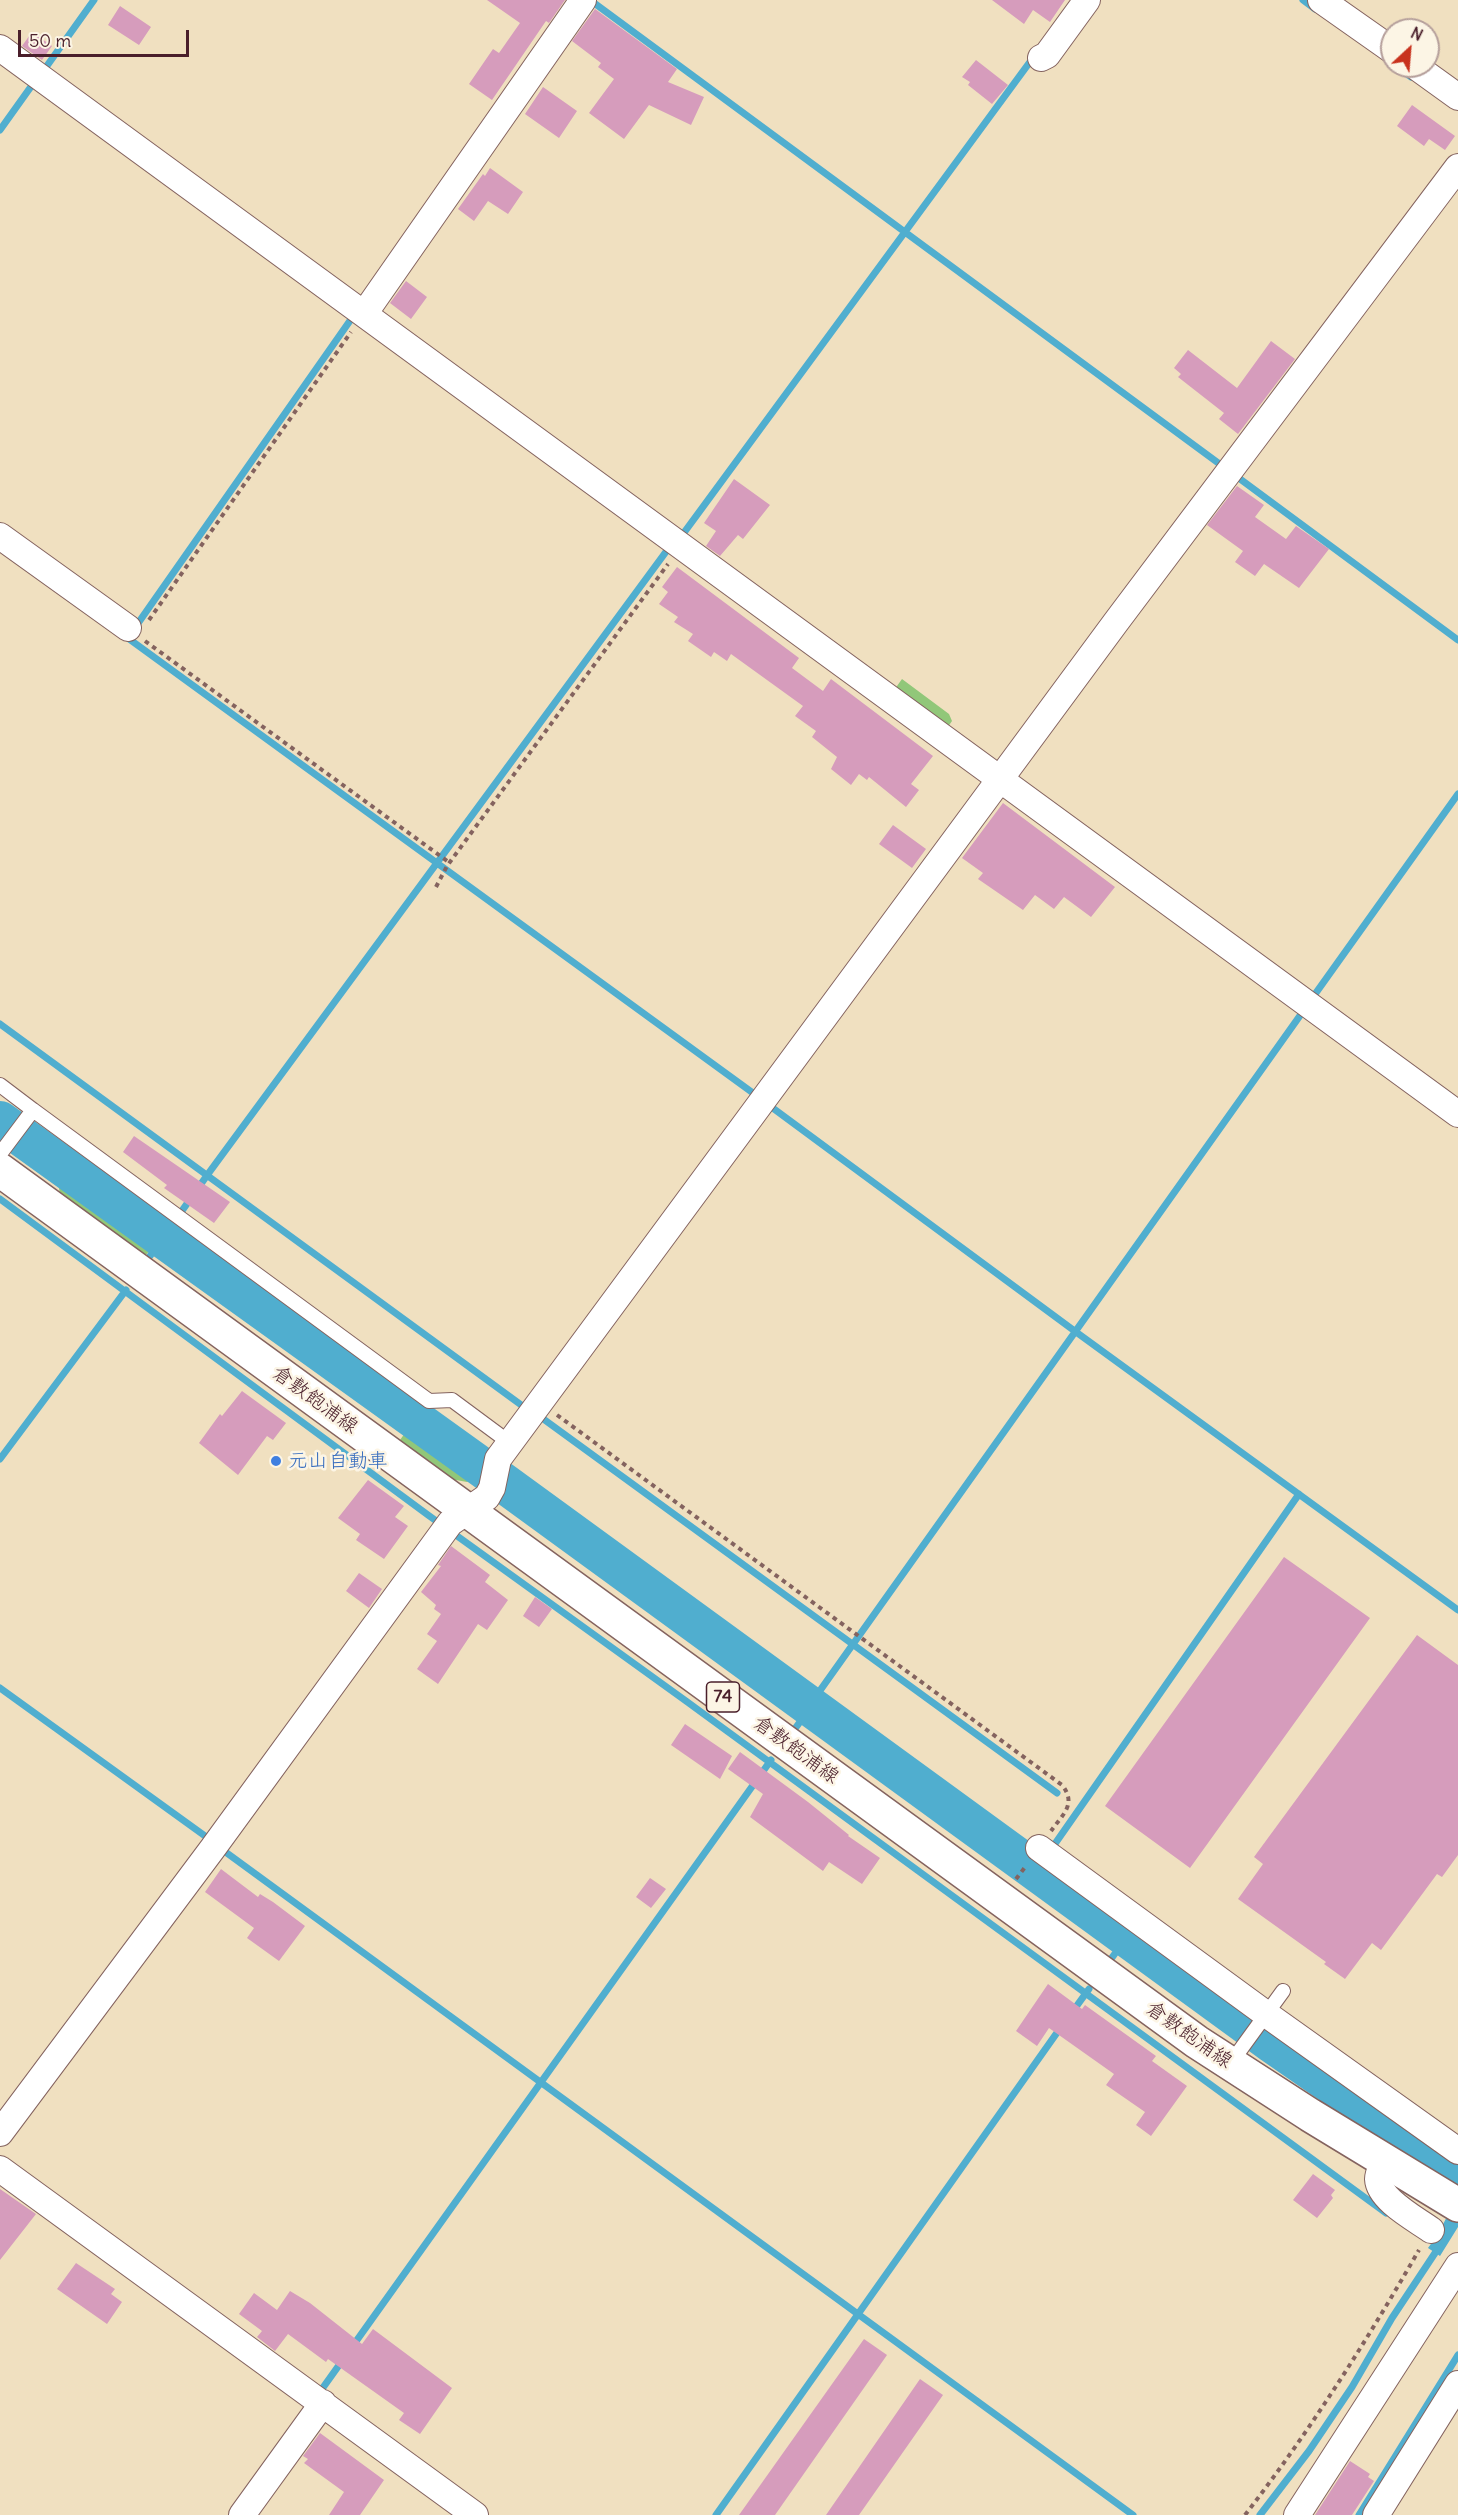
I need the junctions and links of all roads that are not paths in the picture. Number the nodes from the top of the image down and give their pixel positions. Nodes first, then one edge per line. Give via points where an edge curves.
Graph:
1 (1087, 0) edge
2 (1321, 0) edge
3 (583, 1) edge
4 (1380, 42) edge
5 (0, 48) edge
6 (1041, 58) dead end
7 (1431, 78) edge
8 (1458, 97) edge
9 (1458, 167) edge
10 (360, 320) junction
11 (0, 536) edge
12 (137, 630) road end
13 (1001, 779) junction
14 (0, 1085) edge
15 (33, 1110) junction
16 (1458, 1114) edge
17 (0, 1154) edge
18 (0, 1170) edge
19 (510, 1443) junction
20 (453, 1523) junction
21 (1045, 1853) road end
22 (1283, 1991) dead end
23 (1263, 2018) junction
24 (1239, 2051) junction
25 (0, 2133) edge
26 (1458, 2151) edge
27 (1384, 2160) junction
28 (0, 2169) edge
29 (1458, 2205) edge
30 (1427, 2238) road end
31 (1458, 2266) edge
32 (1458, 2384) edge
33 (318, 2404) junction
34 (242, 2515) edge
35 (475, 2515) edge
36 (1297, 2515) edge
37 (1376, 2515) edge

1 - 6 street
2 - 4 street
3 - 10 street
5 - 10 street
7 - 8 street
9 - 13 street
10 - 13 street
11 - 12 street
13 - 16 street
13 - 19 street
14 - 15 lane
15 - 17 lane
15 - 19 lane via 429,1401 452,1400
18 - 20 main road, 倉敷飽浦線 / 74
19 - 20 street via 487,1497
20 - 24 main road, 倉敷飽浦線 / 74 via 1188,2036
20 - 25 street
21 - 23 street
22 - 23 lane
23 - 24 lane
23 - 26 street
24 - 27 main road, 倉敷飽浦線 / 74
27 - 29 main road, 倉敷飽浦線 / 74
27 - 30 street via 1378,2177 1381,2189
28 - 33 street
31 - 36 street
32 - 37 street
33 - 34 street
33 - 35 street

